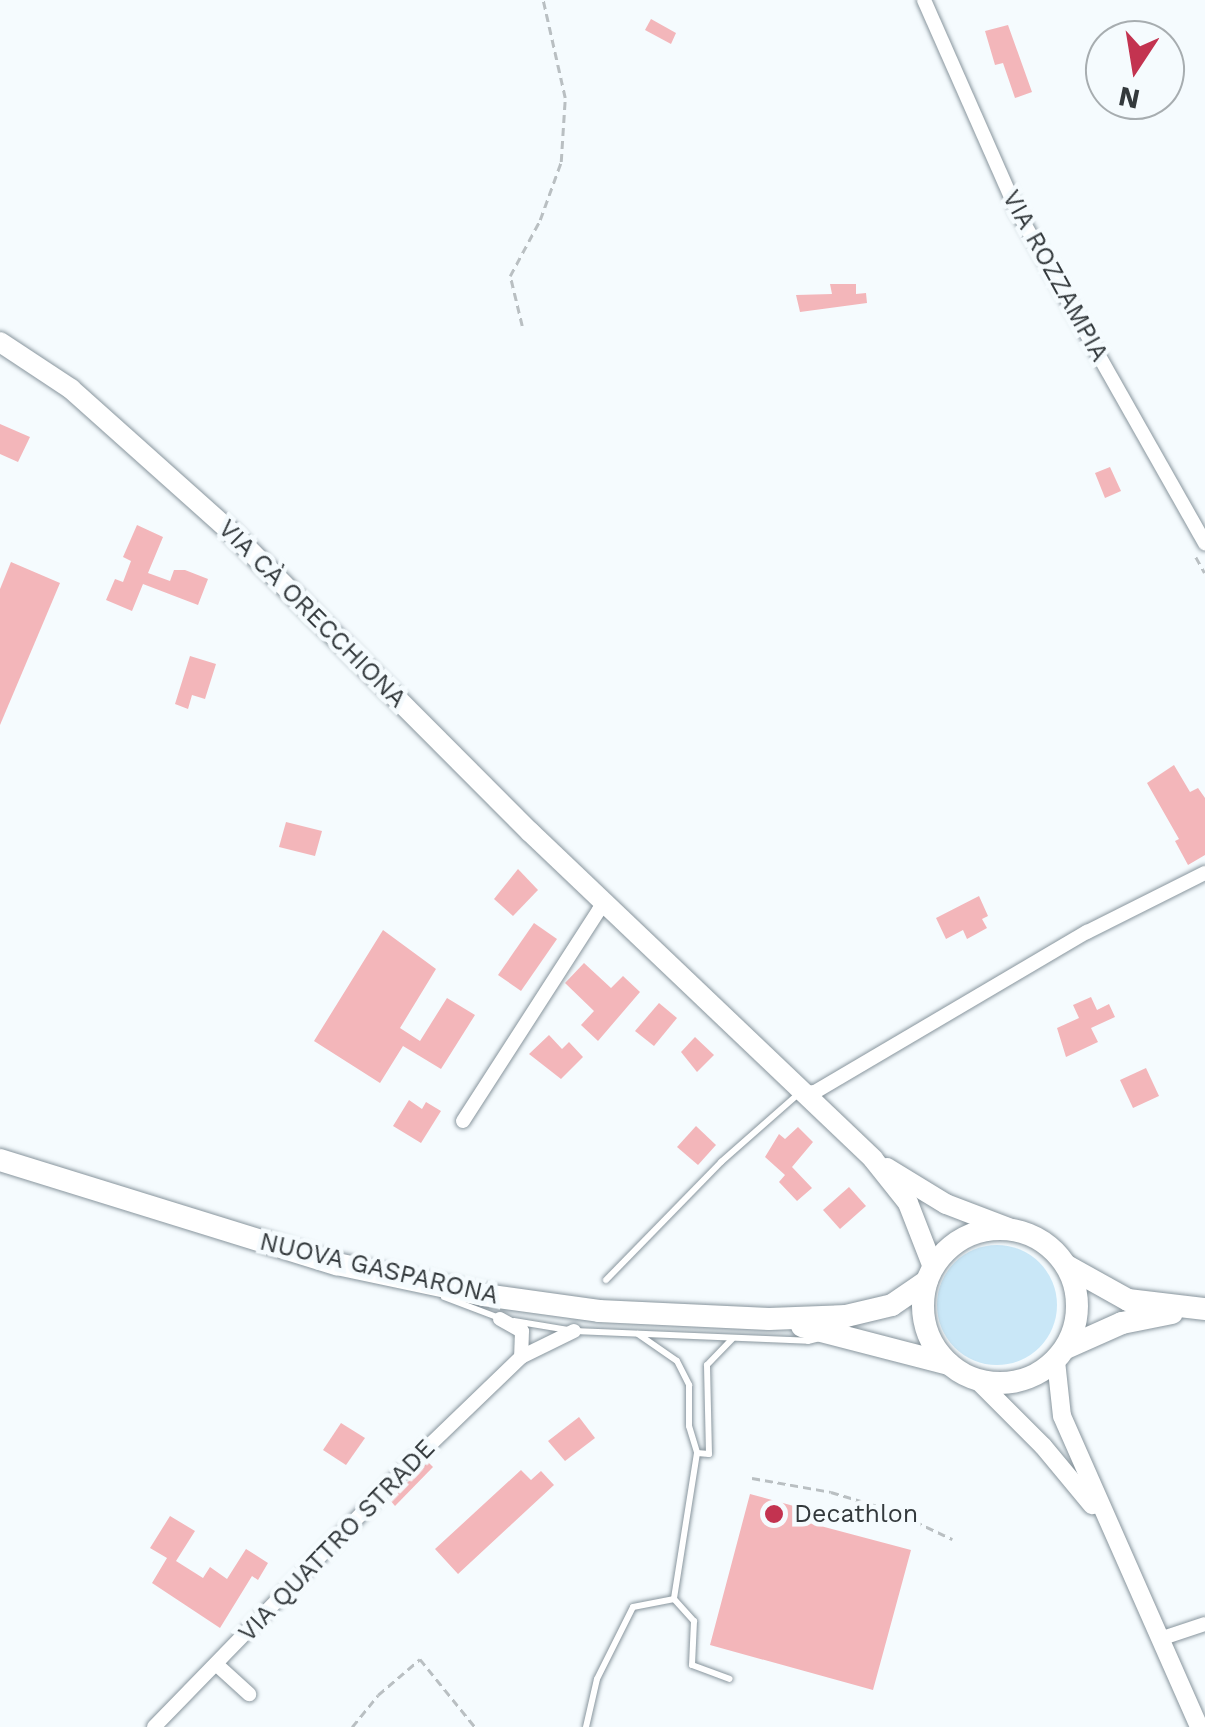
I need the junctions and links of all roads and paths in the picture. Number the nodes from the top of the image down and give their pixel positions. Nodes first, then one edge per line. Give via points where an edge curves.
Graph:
1 (543, 0) edge
2 (924, 0) edge
3 (522, 326) dead end
4 (0, 342) edge
5 (1205, 543) edge
6 (1205, 873) edge
7 (607, 905) junction
8 (804, 1093) junction
9 (463, 1121) dead end
10 (873, 1159) junction
11 (0, 1160) edge
12 (1014, 1230) junction
13 (1064, 1263) junction
14 (930, 1274) junction
15 (391, 1276) junction
16 (606, 1280) dead end
17 (1200, 1309) edge
18 (500, 1319) junction
19 (769, 1319) junction
20 (574, 1331) junction
21 (637, 1333) junction
22 (838, 1334) junction
23 (732, 1338) junction
24 (1060, 1354) junction
25 (522, 1357) junction
26 (948, 1364) junction
27 (978, 1380) junction
28 (696, 1453) junction
29 (752, 1478) dead end
30 (1105, 1520) junction
31 (952, 1539) dead end
32 (674, 1600) junction
33 (1205, 1624) edge
34 (1160, 1639) junction
35 (216, 1664) junction
36 (730, 1678) dead end
37 (249, 1694) dead end
38 (154, 1727) edge
39 (352, 1727) edge
40 (475, 1727) edge
41 (586, 1727) edge
42 (1199, 1727) edge

1 - 3 path via 564,98 561,162 510,276
2 - 5 street, VIA ROZZAMPIA via 1017,211
4 - 7 main road, VIA CÀ ORECCHIONA via 70,389 232,533
6 - 8 street via 1129,908 816,1092
7 - 8 main road, VIA CÀ ORECCHIONA
7 - 9 street
8 - 10 main road, VIA CÀ ORECCHIONA
8 - 16 lane via 792,1096 721,1162
10 - 12 main road, VIA CÀ ORECCHIONA via 946,1204
10 - 14 main road, VIA CÀ ORECCHIONA via 908,1204
11 - 15 main road, NUOVA GASPARONA via 273,1248
12 - 13 main road, NUOVA GASPARONA via 1033,1236
12 - 14 main road, NUOVA GASPARONA via 968,1236
13 - 17 main road, NUOVA GASPARONA via 1128,1300
13 - 24 main road via 1078,1306
14 - 19 main road, NUOVA GASPARONA via 910,1296 865,1314
14 - 26 main road via 925,1326
15 - 18 lane
15 - 19 main road, NUOVA GASPARONA via 599,1311
17 - 24 main road, NUOVA GASPARONA via 1122,1323
18 - 20 lane
18 - 25 street via 522,1331
19 - 22 main road, NUOVA GASPARONA
20 - 21 lane
20 - 25 street, VIA QUATTRO STRADE
21 - 23 lane
21 - 28 lane via 683,1370
22 - 23 lane via 808,1341
22 - 26 main road, NUOVA GASPARONA
23 - 28 lane via 706,1366 709,1454
24 - 27 main road, NUOVA GASPARONA via 1028,1379
24 - 30 street via 1058,1404
25 - 35 street, VIA QUATTRO STRADE
26 - 27 main road, NUOVA GASPARONA
27 - 30 street
28 - 32 lane
29 - 31 path via 877,1506
30 - 34 street
32 - 36 lane via 694,1621 692,1665
32 - 41 lane via 633,1607 597,1679
33 - 34 street
34 - 42 street
35 - 37 street
35 - 38 street, VIA QUATTRO STRADE
39 - 40 path via 420,1660

